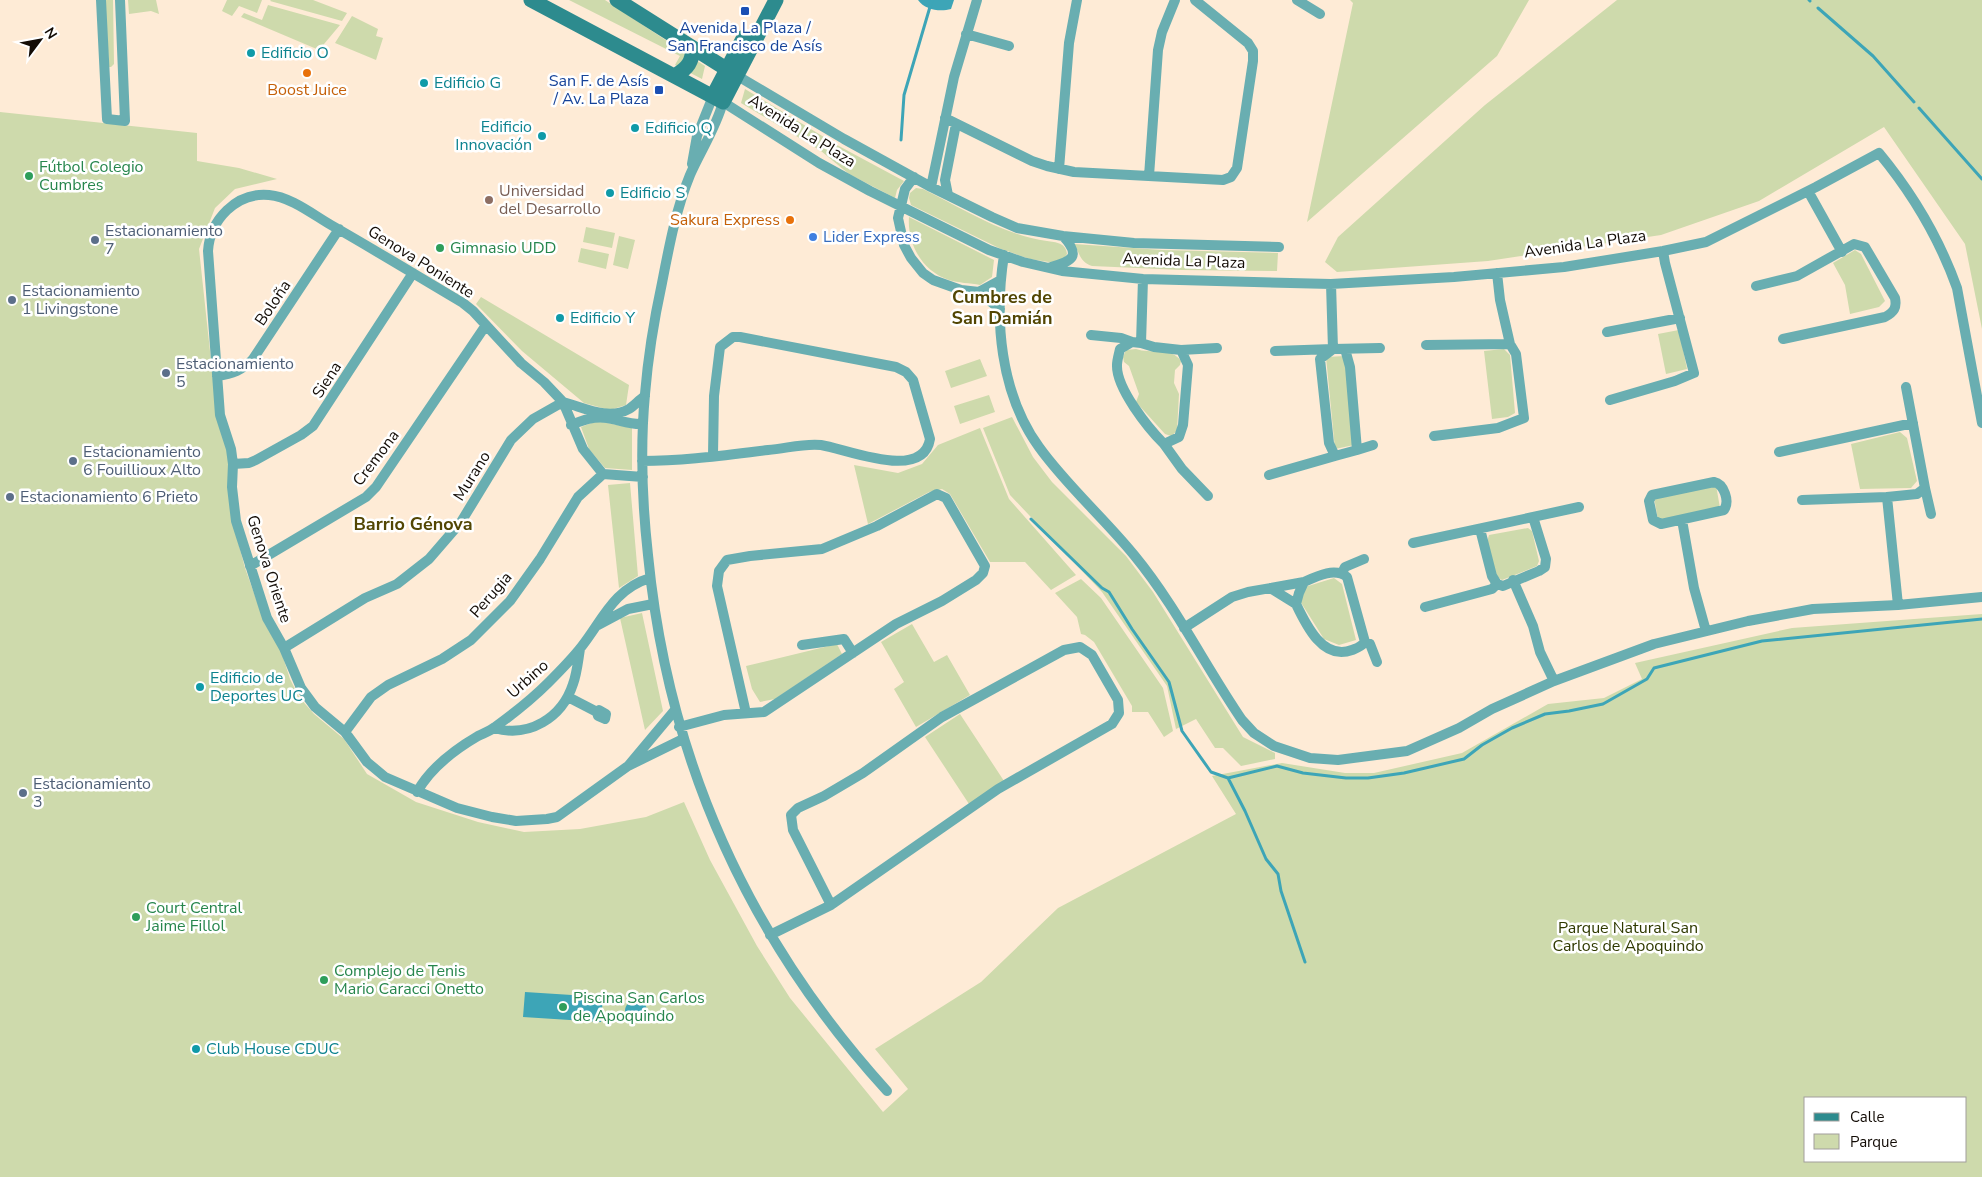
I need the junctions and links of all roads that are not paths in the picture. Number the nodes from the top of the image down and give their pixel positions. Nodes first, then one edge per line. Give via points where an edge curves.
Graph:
1 (101, 0) edge
2 (120, 0) edge
3 (531, 0) edge
4 (618, 0) edge
5 (764, 0) edge
6 (776, 0) edge
7 (977, 0) edge
8 (1077, 0) edge
9 (1175, 0) edge
10 (1195, 0) edge
11 (1297, 0) edge
12 (1320, 14) dead end
13 (966, 34) junction
14 (1009, 46) dead end
15 (693, 48) junction
16 (106, 72) junction
17 (731, 73) junction
18 (676, 75) junction
19 (122, 78) junction
20 (718, 99) junction
21 (945, 118) junction
22 (956, 124) junction
23 (1060, 169) junction
24 (1149, 176) junction
25 (914, 177) junction
26 (931, 187) junction
27 (1808, 191) junction
28 (948, 195) junction
29 (900, 207) junction
30 (220, 218) joint
31 (339, 229) junction
32 (1063, 236) junction
33 (1279, 247) dead end
34 (1073, 250) junction
35 (1663, 251) junction
36 (1842, 252) junction
37 (1004, 255) junction
38 (1049, 268) junction
39 (413, 273) junction
40 (1088, 273) junction
41 (1497, 274) junction
42 (1143, 278) junction
43 (1001, 280) junction
44 (1331, 284) junction
45 (1756, 286) dead end
46 (979, 292) junction
47 (1000, 309) junction
48 (1680, 318) junction
49 (486, 325) junction
50 (1607, 332) dead end
51 (1091, 335) dead end
52 (1783, 339) dead end
53 (1136, 343) junction
54 (1510, 344) junction
55 (1426, 345) dead end
56 (1216, 348) dead end
57 (1380, 348) dead end
58 (1333, 349) junction
59 (1345, 349) junction
60 (1181, 350) junction
61 (1275, 351) dead end
62 (218, 376) junction
63 (1906, 387) dead end
64 (644, 396) junction
65 (1610, 400) dead end
66 (563, 402) junction
67 (1913, 423) junction
68 (1982, 423) edge
69 (643, 424) junction
70 (571, 425) junction
71 (1434, 436) dead end
72 (1164, 444) junction
73 (1373, 445) dead end
74 (1357, 450) junction
75 (1778, 452) dead end
76 (713, 455) junction
77 (1335, 456) junction
78 (642, 461) junction
79 (233, 464) junction
80 (603, 474) junction
81 (1269, 475) dead end
82 (642, 477) junction
83 (1925, 488) junction
84 (1208, 496) dead end
85 (1888, 497) junction
86 (1802, 500) dead end
87 (1579, 508) dead end
88 (1931, 514) dead end
89 (1534, 517) junction
90 (1682, 520) junction
91 (1480, 529) junction
92 (1413, 544) dead end
93 (1364, 559) dead end
94 (250, 566) junction
95 (1342, 573) junction
96 (650, 578) junction
97 (1514, 580) junction
98 (1304, 582) junction
99 (1497, 584) junction
100 (1270, 588) junction
101 (1982, 597) edge
102 (653, 604) junction
103 (1296, 604) junction
104 (1898, 606) junction
105 (1424, 607) dead end
106 (598, 625) junction
107 (1184, 628) junction
108 (1706, 630) junction
109 (1365, 642) junction
110 (802, 645) dead end
111 (284, 648) junction
112 (580, 649) junction
113 (853, 652) junction
114 (1377, 662) dead end
115 (1554, 681) junction
116 (568, 697) junction
117 (676, 710) junction
118 (597, 712) dead end
119 (746, 713) junction
120 (679, 727) junction
121 (494, 728) junction
122 (345, 732) junction
123 (683, 738) junction
124 (628, 766) junction
125 (417, 792) junction
126 (831, 905) junction
127 (770, 935) junction
128 (888, 1091) dead end

1 - 16 street
2 - 19 street
3 - 18 main road, Avenida La Plaza
4 - 15 main road, Avenida La Plaza
5 - 17 main road
6 - 17 main road
7 - 13 street
8 - 23 street via 1069,43
9 - 24 street via 1158,50
10 - 24 street via 1248,42 1253,52 1237,168 1231,177 1223,180
11 - 12 street
13 - 14 street
13 - 21 street
15 - 17 main road, Avenida La Plaza
15 - 18 main road via 690,64
16 - 19 street
16 - 19 street via 108,119 125,121
17 - 20 main road
17 - 25 street, Avenida La Plaza
18 - 20 main road, Avenida La Plaza
20 - 29 street, Avenida La Plaza via 819,163
20 - 64 street via 716,121 690,175 677,218 662,281
21 - 22 street
21 - 26 street
22 - 23 street via 1032,161
22 - 28 street via 945,180
23 - 24 street
25 - 26 street, Avenida La Plaza
25 - 29 street
26 - 28 street, Avenida La Plaza
27 - 35 street, Avenida La Plaza via 1706,242
27 - 36 street
27 - 68 street, Avenida La Plaza via 1879,153 1904,184 1925,217 1957,288
28 - 32 street, Avenida La Plaza via 1017,228
29 - 37 street, Avenida La Plaza
29 - 46 street via 898,218 904,245 916,267 945,285
30 - 31 street, Genova Poniente via 241,200 268,195 292,202
30 - 62 street, Genova Oriente via 211,234 208,251
31 - 39 street, Genova Poniente
31 - 62 street, Boloña via 253,359 237,372
32 - 33 street, Avenida La Plaza via 1134,244
32 - 34 street
34 - 38 street via 1069,261
34 - 40 street
35 - 41 street, Avenida La Plaza
35 - 48 street
36 - 45 street via 1797,276
36 - 52 street via 1854,244 1865,247 1895,298 1893,312 1885,317
37 - 38 street, Avenida La Plaza
37 - 43 street
38 - 40 street, Avenida La Plaza
39 - 49 street, Genova Poniente via 463,303
39 - 79 street, Siena via 313,426 256,460
40 - 42 street, Avenida La Plaza
41 - 44 street, Avenida La Plaza
41 - 54 street
42 - 44 street, Avenida La Plaza
42 - 53 street
43 - 46 street
43 - 47 street
44 - 58 street
46 - 47 street
47 - 107 street via 1009,383 1031,435 1081,497 1134,554
48 - 50 street
48 - 65 street via 1694,373
49 - 66 street, Genova Poniente via 520,363
49 - 94 street, Cremona via 376,487 366,497
51 - 53 street
53 - 60 street
53 - 72 street via 1120,350 1117,366 1127,396
54 - 55 street
54 - 71 street via 1516,354 1524,418 1498,428
56 - 60 street
57 - 59 street
58 - 59 street
58 - 61 street
58 - 77 street via 1320,359 1329,443
59 - 74 street via 1350,367
60 - 72 street via 1188,364 1183,425 1179,437
62 - 79 street, Genova Oriente via 220,415
63 - 67 street
64 - 66 street via 629,409 606,414
64 - 69 street
66 - 70 street, Genova Poniente
66 - 111 street, Murano via 533,419 511,440 461,522 415,572
67 - 75 street
67 - 83 street
69 - 70 street via 596,418
69 - 78 street
70 - 80 street, Genova Poniente via 583,449
72 - 84 street
73 - 74 street
74 - 77 street
76 - 76 street via 714,396 720,347 733,337 896,367 906,372 913,380 930,439 923,454 903,461 876,459 809,444
76 - 78 street via 690,460
77 - 81 street
78 - 82 street
79 - 94 street, Genova Oriente via 236,521
80 - 82 street
80 - 122 street, Perugia via 578,498 510,601 471,640 371,697
82 - 96 street
83 - 85 street via 1917,494
83 - 88 street
85 - 86 street
85 - 104 street
87 - 89 street
89 - 91 street
89 - 97 street via 1546,559 1545,567
90 - 90 street via 1724,510 1722,485 1714,482 1650,496 1648,501 1655,522
90 - 108 street via 1694,588
91 - 92 street
91 - 99 street
93 - 95 street via 1345,567
94 - 111 street, Genova Oriente via 267,618
95 - 98 street via 1334,572
95 - 109 street via 1347,577
96 - 102 street
96 - 106 street, Urbino via 636,583 618,596
97 - 99 street via 1503,586
97 - 115 street
98 - 100 street
98 - 103 street
99 - 105 street via 1492,589
100 - 103 street
100 - 107 street via 1232,597
101 - 104 street
102 - 106 street, Urbino via 628,609
102 - 117 street
103 - 109 street via 1316,637 1329,650 1347,652
104 - 108 street via 1813,609
106 - 112 street, Urbino
107 - 115 street via 1226,697 1254,733 1274,746 1310,758 1338,760 1407,751
108 - 115 street via 1654,644
109 - 114 street via 1370,644
110 - 113 street via 844,639
111 - 122 street, Genova Oriente via 297,681 308,698
112 - 116 street, Urbino
112 - 121 street, Urbino via 541,690
113 - 119 street via 764,712
113 - 119 street via 896,624 942,601 983,573 985,566 980,555 946,498 937,494 877,526 822,549 727,560 719,571 717,586
116 - 118 street
116 - 121 street, Urbino via 553,716 533,727 504,731
117 - 120 street
117 - 124 street, Genova Oriente
119 - 120 street via 724,715
120 - 123 street
121 - 125 street, Urbino via 444,760 427,776
122 - 125 street, Genova Oriente via 375,769
123 - 124 street, Genova Oriente
123 - 127 street via 724,846
124 - 125 street, Genova Oriente via 567,811 546,819 516,821 492,817 457,808
126 - 126 street via 998,790 1112,724 1119,713 1118,700 1092,655 1080,647 1064,650 942,717 863,773 798,808 791,815 793,830
126 - 127 street
127 - 128 street via 831,1025

